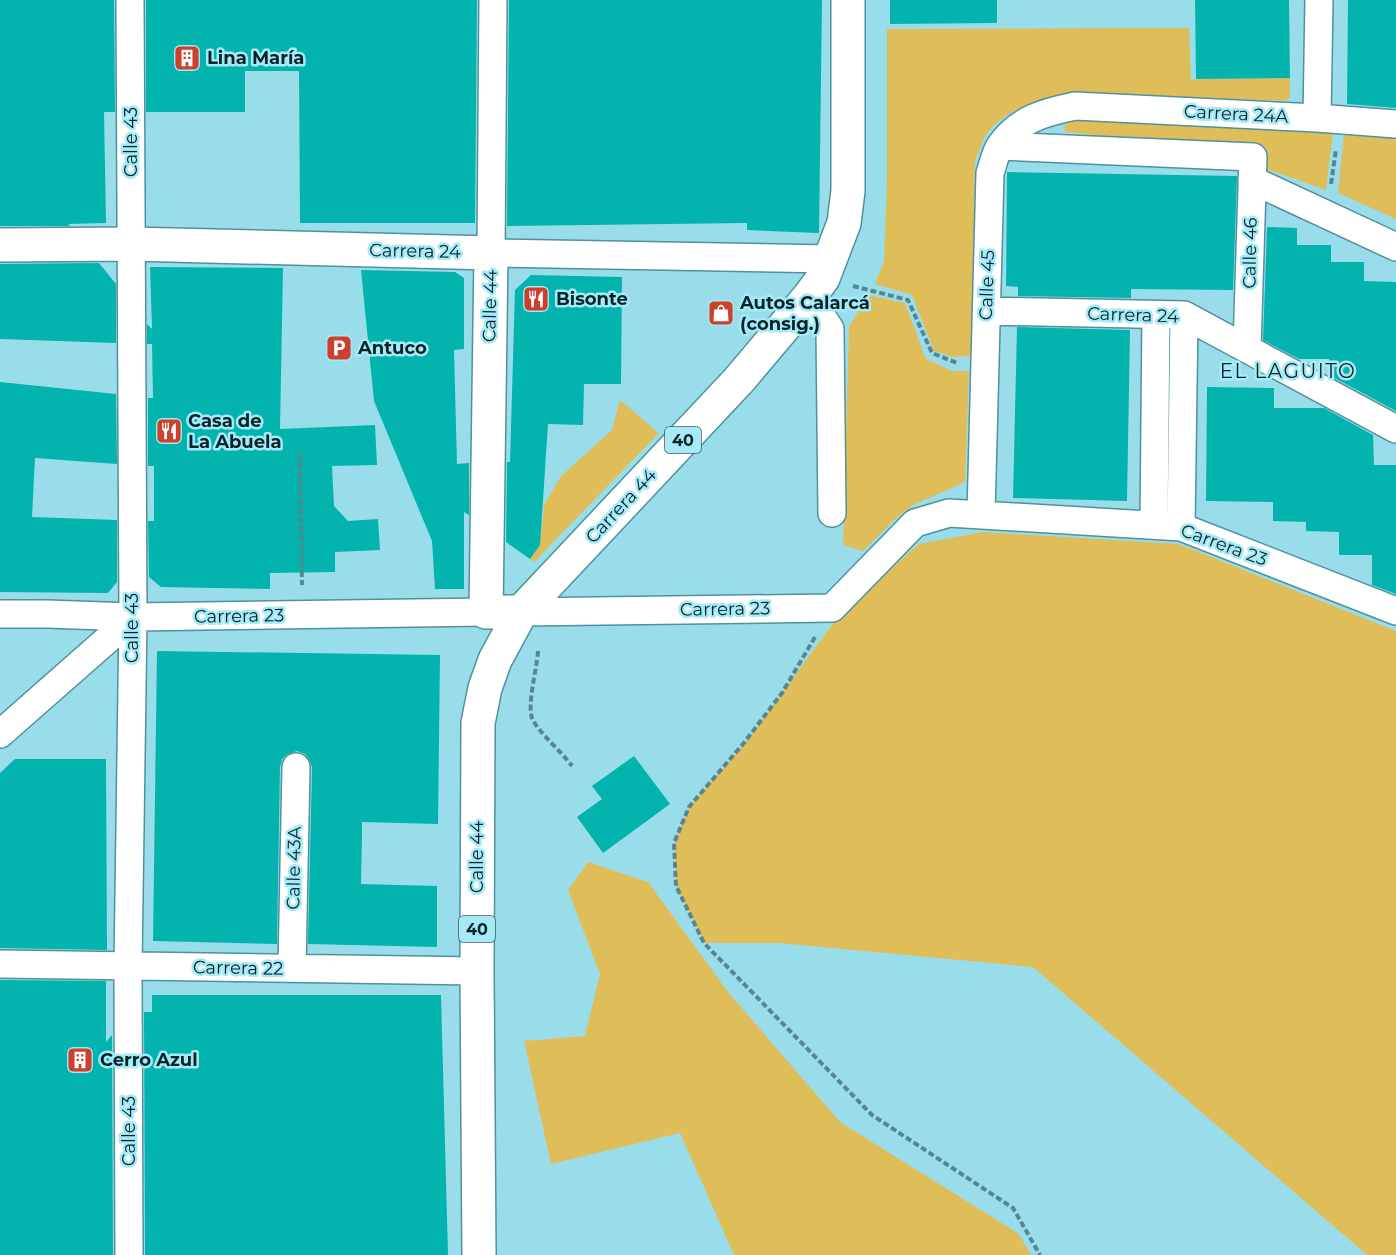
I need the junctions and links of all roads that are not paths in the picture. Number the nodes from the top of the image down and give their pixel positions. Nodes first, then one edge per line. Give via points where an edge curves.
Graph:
1 (130, 0) edge
2 (493, 0) edge
3 (848, 0) edge
4 (1319, 0) edge
5 (1075, 106) joint
6 (1317, 118) junction
7 (1396, 124) edge
8 (1000, 146) junction
9 (1252, 168) junction
10 (131, 244) junction
11 (0, 245) edge
12 (1396, 247) edge
13 (491, 253) junction
14 (821, 278) junction
15 (987, 311) junction
16 (1156, 315) junction
17 (1184, 315) junction
18 (1247, 348) junction
19 (1396, 429) edge
20 (832, 513) dead end
21 (981, 514) junction
22 (1167, 526) junction
23 (1396, 611) edge
24 (486, 612) junction
25 (522, 612) junction
26 (0, 614) edge
27 (133, 617) junction
28 (0, 734) edge
29 (296, 767) dead end
30 (0, 964) edge
31 (128, 966) junction
32 (292, 968) junction
33 (477, 971) junction
34 (129, 1255) edge
35 (480, 1255) edge

1 - 10 street, Calle 43
2 - 13 street, Calle 44
3 - 14 main road, 40 via 848,191 844,223
4 - 6 street
5 - 6 street, Carrera 24A
5 - 8 street, Calle 45 via 1043,113 1021,124
6 - 7 street, Carrera 24A
8 - 9 street
8 - 15 street, Calle 45 via 990,173
9 - 12 street via 1327,214
9 - 18 street, Calle 46
10 - 11 main road, Carrera 24
10 - 13 main road, Carrera 24
10 - 27 street, Calle 43
13 - 14 street, Carrera 24
13 - 24 main road, Calle 44
14 - 20 street via 830,329
14 - 25 main road, Carrera 44 / 40 via 739,380
15 - 16 street, Carrera 24
15 - 21 street, Calle 45
16 - 17 street, Carrera 24
16 - 22 street
17 - 18 street, Carrera 24
17 - 22 street
18 - 19 street, Carrera 24
21 - 22 street, Carrera 23
21 - 25 street, Carrera 23 via 948,513 915,523 832,608
22 - 23 street, Carrera 23
24 - 25 main road, Carrera 23
24 - 27 street, Carrera 23
25 - 33 main road, Calle 44 / 40 via 495,660 478,723
26 - 27 street, Carrera 23
27 - 28 street
27 - 31 street, Calle 43
29 - 32 street, Calle 43A
30 - 31 street, Carrera 22
31 - 32 street, Carrera 22
31 - 34 street, Calle 43
32 - 33 street, Carrera 22
33 - 35 main road, Calle 44 / 40

